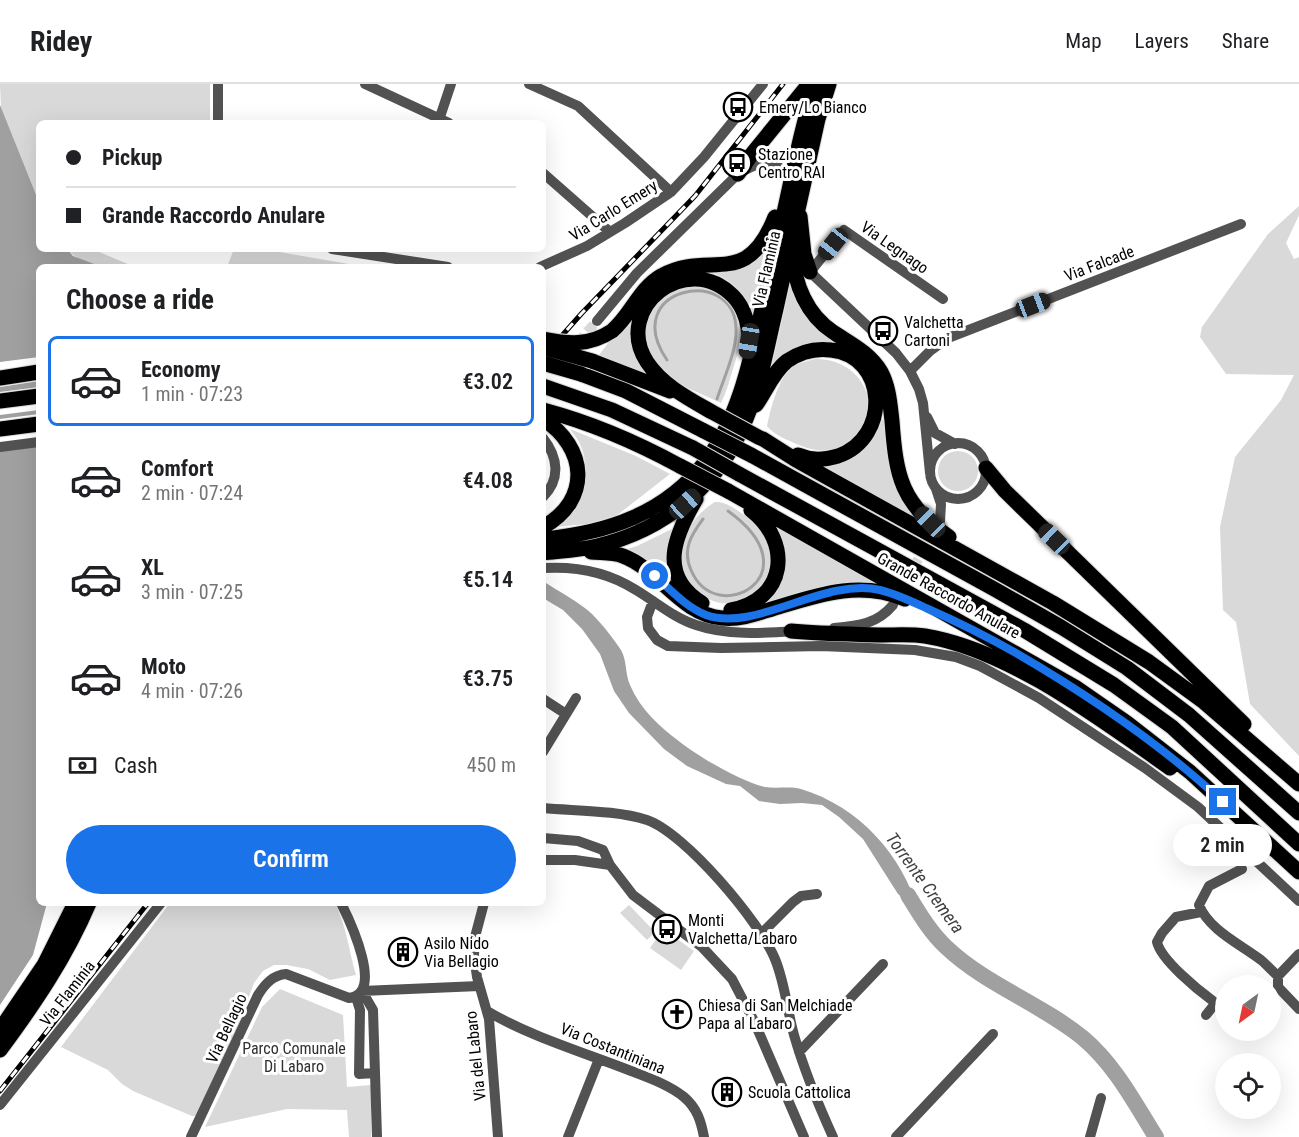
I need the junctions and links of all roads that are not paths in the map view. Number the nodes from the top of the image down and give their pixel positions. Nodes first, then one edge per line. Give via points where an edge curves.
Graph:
1 (218, 84) edge
2 (365, 84) edge
3 (451, 84) edge
4 (529, 84) edge
5 (763, 84) edge
6 (809, 84) edge
7 (816, 84) edge
8 (829, 84) edge
9 (218, 120) edge
10 (440, 120) edge
11 (442, 120) edge
12 (738, 174) junction
13 (546, 176) edge
14 (790, 182) junction
15 (671, 192) junction
16 (799, 207) junction
17 (1241, 224) dead end
18 (793, 231) junction
19 (610, 232) junction
20 (378, 252) edge
21 (393, 253) edge
22 (436, 264) edge
23 (546, 264) edge
24 (810, 272) junction
25 (943, 299) dead end
26 (597, 321) tunnel mouth
27 (546, 339) edge
28 (546, 349) edge
29 (546, 364) edge
30 (910, 371) junction
31 (36, 372) edge
32 (0, 378) edge
33 (546, 387) edge
34 (742, 388) junction
35 (36, 396) edge
36 (0, 401) edge
37 (692, 401) junction
38 (924, 410) junction
39 (740, 414) junction
40 (547, 416) edge
41 (36, 424) edge
42 (0, 429) edge
43 (761, 439) junction
44 (36, 442) edge
45 (546, 442) edge
46 (956, 444) junction
47 (0, 447) edge
48 (987, 468) junction
49 (930, 472) junction
50 (936, 489) junction
51 (701, 490) junction
52 (730, 492) junction
53 (546, 493) edge
54 (961, 498) junction
55 (546, 524) edge
56 (546, 539) edge
57 (551, 552) edge
58 (546, 568) edge
59 (653, 601) junction
60 (1053, 603) junction
61 (893, 605) tunnel mouth
62 (972, 628) junction
63 (791, 631) junction
64 (576, 698) dead end
65 (546, 701) edge
66 (566, 714) junction
67 (546, 747) edge
68 (1299, 779) edge
69 (1299, 784) edge
70 (546, 808) edge
71 (1299, 813) edge
72 (1255, 832) junction
73 (546, 838) edge
74 (1299, 844) edge
75 (546, 860) edge
76 (610, 865) junction
77 (1242, 869) dead end
78 (1299, 872) edge
79 (817, 894) dead end
80 (1299, 901) edge
81 (74, 906) edge
82 (88, 906) edge
83 (159, 906) edge
84 (342, 906) edge
85 (483, 906) edge
86 (1202, 912) junction
87 (761, 934) junction
88 (1299, 954) edge
89 (883, 964) dead end
90 (1277, 975) edge
91 (1279, 975) edge
92 (479, 986) junction
93 (1281, 990) edge
94 (359, 994) junction
95 (1299, 1009) edge
96 (487, 1011) junction
97 (1206, 1015) dead end
98 (0, 1029) edge
99 (993, 1034) dead end
100 (0, 1050) edge
101 (799, 1052) junction
102 (599, 1059) junction
103 (375, 1073) junction
104 (1101, 1098) dead end
105 (0, 1105) edge
106 (191, 1137) edge
107 (377, 1137) edge
108 (498, 1137) edge
109 (568, 1137) edge
110 (704, 1137) edge
111 (804, 1137) edge
112 (833, 1137) edge
113 (896, 1137) edge
114 (1090, 1137) edge

1 - 9 street
2 - 10 street
3 - 11 street
4 - 15 street via 578,106
5 - 15 street, Via Carlo Emery
6 - 12 highway
7 - 14 highway, Via Flaminia
8 - 16 highway, Via Flaminia
12 - 14 street via 766,162 779,166
12 - 26 street via 645,266
13 - 19 street
14 - 27 highway, bridge via 767,236 752,253 731,264 673,270 647,287 619,324 597,340 584,343
14 - 34 highway, Via Flaminia
15 - 19 street, Via Carlo Emery
16 - 18 highway, Via Flaminia
16 - 24 highway
17 - 30 street, Via Falcade via 948,338
18 - 39 highway, Via Flaminia via 765,356
18 - 60 highway via 795,271 807,304 828,329 866,353 886,382 897,465 908,498 940,531
19 - 23 street, Via Carlo Emery
20 - 21 street
21 - 22 street
24 - 25 street, Via Legnago via 844,230
24 - 30 street
28 - 37 highway, bridge via 592,361
29 - 71 highway, Grande Raccordo Anulare, bridge via 626,391 704,430 1015,600 1127,668 1198,723
30 - 38 street via 920,389
31 - 32 highway
33 - 74 highway, Grande Raccordo Anulare, bridge via 623,415 693,448 984,608 1114,685 1172,727
34 - 37 highway via 749,341 746,317 738,301 712,282 678,281 662,289 648,303 639,325 639,340 653,370
34 - 39 highway
35 - 36 highway
37 - 43 highway, bridge
38 - 46 street via 935,433
38 - 49 street
39 - 43 highway via 787,361 800,353 842,353 856,360 870,376 875,390 875,415 864,439 848,452 810,459
39 - 51 highway, Via Flaminia via 732,448
39 - 56 highway, Via Flaminia via 686,482 658,504 612,526
40 - 52 highway, Grande Raccordo Anulare, bridge via 622,437
40 - 55 highway via 572,448 579,474 570,502
41 - 42 highway
43 - 60 highway
44 - 47 street
45 - 53 street via 556,467
46 - 48 street via 974,448
46 - 49 street via 937,453
48 - 54 street via 980,489
48 - 68 highway via 1005,491
49 - 50 street
50 - 54 street via 947,497
50 - 54 street via 941,504 940,521
51 - 52 highway via 674,543 676,572 689,593 708,606 723,610 757,601 775,579 779,563 776,542 769,529
51 - 57 highway, Via Flaminia via 674,513 634,535
52 - 62 highway, Grande Raccordo Anulare
57 - 62 highway via 622,556 651,573 692,608 718,618 742,617 831,593 862,589 890,593
58 - 59 street via 595,572
59 - 63 street via 682,619 716,630
59 - 80 street via 647,625 654,638 668,646 915,650 956,657 980,666 1039,698 1198,807
60 - 69 highway via 1195,695
61 - 63 street via 869,623
62 - 72 highway, Grande Raccordo Anulare via 1075,687 1127,723 1190,772
63 - 72 highway via 923,636 982,652 1037,680 1109,726
64 - 66 street
65 - 66 street
66 - 67 street
70 - 87 street via 632,816 661,826 702,862
72 - 78 highway, Grande Raccordo Anulare
73 - 76 street via 597,847 606,854
75 - 76 street
76 - 111 street via 633,895 702,947 732,979
77 - 86 street via 1209,886 1198,905
79 - 87 street via 801,896
81 - 98 highway via 44,965
82 - 100 highway via 38,999
83 - 105 street, Via Flaminia
84 - 94 street via 364,966 365,982
85 - 92 street, Via del Labaro via 474,949
86 - 90 street
86 - 97 street via 1176,917 1157,942 1181,975 1213,1001
87 - 101 street via 778,966
88 - 91 street
89 - 101 street
92 - 94 street, Via Bellagio
92 - 96 street, Via del Labaro
93 - 95 street
94 - 103 street via 373,1010
94 - 103 street via 359,1074
94 - 106 street, Via Bellagio via 344,997 286,974 268,982 258,995
96 - 102 street, Via Costantiniana
96 - 108 street, Via del Labaro
99 - 113 street
101 - 112 street
102 - 109 street
102 - 110 street, Via Costantiniana via 660,1083 683,1097 699,1115
103 - 107 street
104 - 114 street

